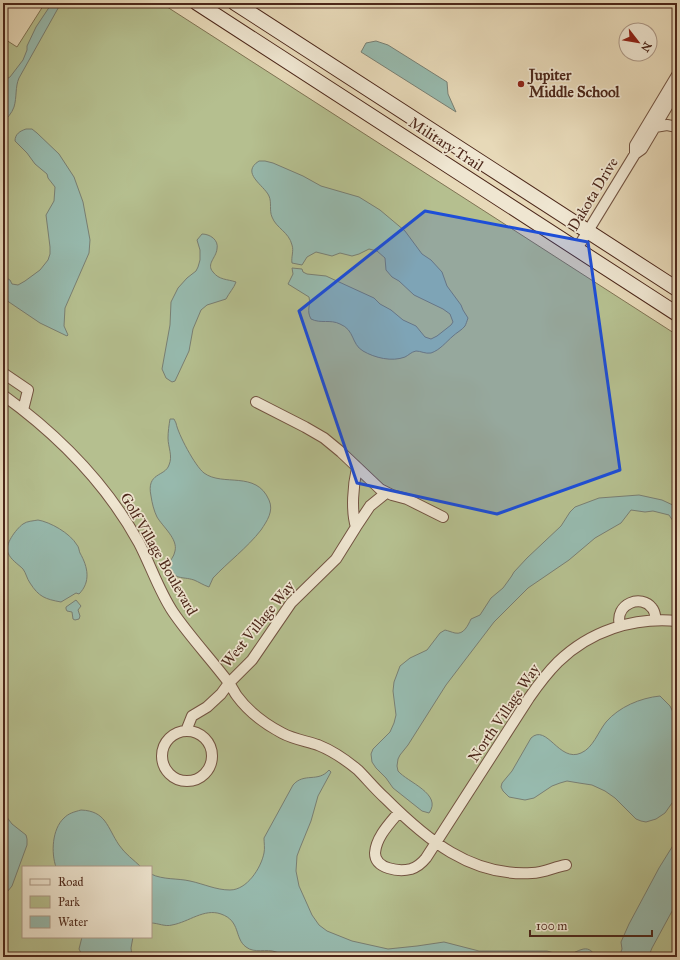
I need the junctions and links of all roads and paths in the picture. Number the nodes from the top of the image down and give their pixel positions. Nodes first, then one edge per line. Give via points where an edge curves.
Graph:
1 (197, 3) edge
2 (235, 3) edge
3 (677, 75) edge
4 (677, 90) edge
5 (665, 110) junction
6 (677, 126) edge
7 (655, 127) junction
8 (635, 154) junction
9 (588, 232) junction
10 (577, 249) junction
11 (677, 289) edge
12 (677, 314) edge
13 (3, 373) edge
14 (3, 395) edge
15 (256, 402) dead end
16 (23, 410) junction
17 (358, 468) junction
18 (386, 493) junction
19 (443, 517) dead end
20 (356, 527) junction
21 (656, 620) junction
22 (677, 621) edge
23 (620, 626) junction
24 (229, 683) junction
25 (186, 731) junction
26 (399, 812) junction
27 (436, 843) junction
28 (566, 865) dead end

1 - 10 main road, Military Trail
2 - 9 main road, Military Trail
3 - 8 street, Dakota Drive via 635,145
4 - 5 street, Dakota Drive
5 - 6 street
5 - 7 street, Dakota Drive
6 - 7 street
7 - 8 street, Dakota Drive via 642,149
8 - 9 street, Dakota Drive
9 - 10 street, Dakota Drive
9 - 11 main road, Military Trail
10 - 12 main road, Military Trail
13 - 16 street via 28,390
14 - 16 street, Golf Village Boulevard
15 - 17 street via 324,438
16 - 24 street, Golf Village Boulevard via 65,446 114,503 138,542 173,612
17 - 18 street
17 - 20 street via 353,495
18 - 19 street via 407,499
18 - 20 street, West Village Way via 370,506
20 - 24 street, West Village Way via 336,559 291,603 252,660
21 - 22 street, North Village Way
21 - 23 street, North Village Way
21 - 23 street via 649,604 637,602 622,609 618,620
23 - 27 street, North Village Way via 589,639 558,662 544,678
24 - 25 street, West Village Way via 222,694 192,716
24 - 26 street, Golf Village Boulevard via 237,697 256,716 282,733 338,755 360,772
25 - 25 street via 168,739 161,757 169,775 187,782 197,780 205,774 211,766 212,756 205,738 196,732
26 - 27 street, Golf Village Boulevard
26 - 27 street via 386,827 376,848 375,854 381,864 396,869 413,868 422,862
27 - 28 street, Golf Village Boulevard via 467,862 502,872 538,873

